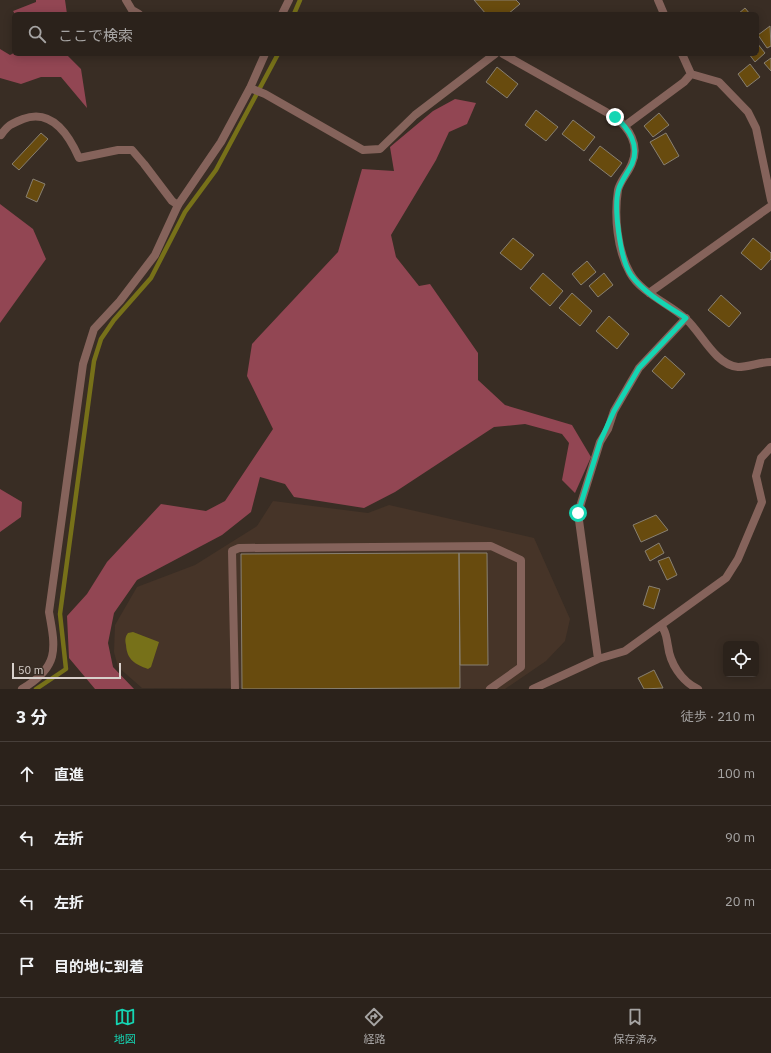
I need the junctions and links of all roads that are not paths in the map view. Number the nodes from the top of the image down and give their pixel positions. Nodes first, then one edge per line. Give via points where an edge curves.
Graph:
1 (126, 0) edge
2 (289, 0) edge
3 (658, 0) edge
4 (136, 12) edge
5 (283, 12) edge
6 (663, 12) edge
7 (264, 56) edge
8 (491, 56) edge
9 (508, 56) edge
10 (683, 56) edge
11 (691, 74) junction
12 (252, 89) junction
13 (626, 125) junction
14 (0, 135) edge
15 (771, 200) edge
16 (178, 205) junction
17 (771, 206) edge
18 (649, 293) junction
19 (686, 318) junction
20 (771, 362) edge
21 (771, 447) edge
22 (661, 625) junction
23 (598, 659) junction
24 (546, 685) edge
25 (22, 689) edge
26 (235, 689) edge
27 (490, 689) edge
28 (533, 689) edge
29 (698, 689) edge

1 - 4 street
2 - 5 street
3 - 6 street
7 - 12 street
8 - 12 street via 415,115 380,149 363,150
9 - 13 street
10 - 11 street
11 - 13 street
11 - 15 street via 720,82 748,112 756,128
12 - 16 street via 221,142
13 - 18 street via 636,152 618,189 618,231 630,275
14 - 16 street via 8,125 28,117 39,116 49,119 62,129 71,140 79,158 118,150 132,150 172,201
16 - 25 street via 155,255 120,301 94,329 83,364 50,612 55,645 49,667
17 - 18 street
18 - 19 street
19 - 20 street via 712,351 725,362 738,367
19 - 23 street via 639,368 614,411 600,442 578,513
21 - 22 street via 761,458 756,476 762,502 738,559 726,578
22 - 23 street via 625,651
22 - 29 street via 667,633 671,660 684,680
23 - 24 street
24 - 28 street
26 - 27 street via 232,551 239,548 491,546 522,560 521,667

